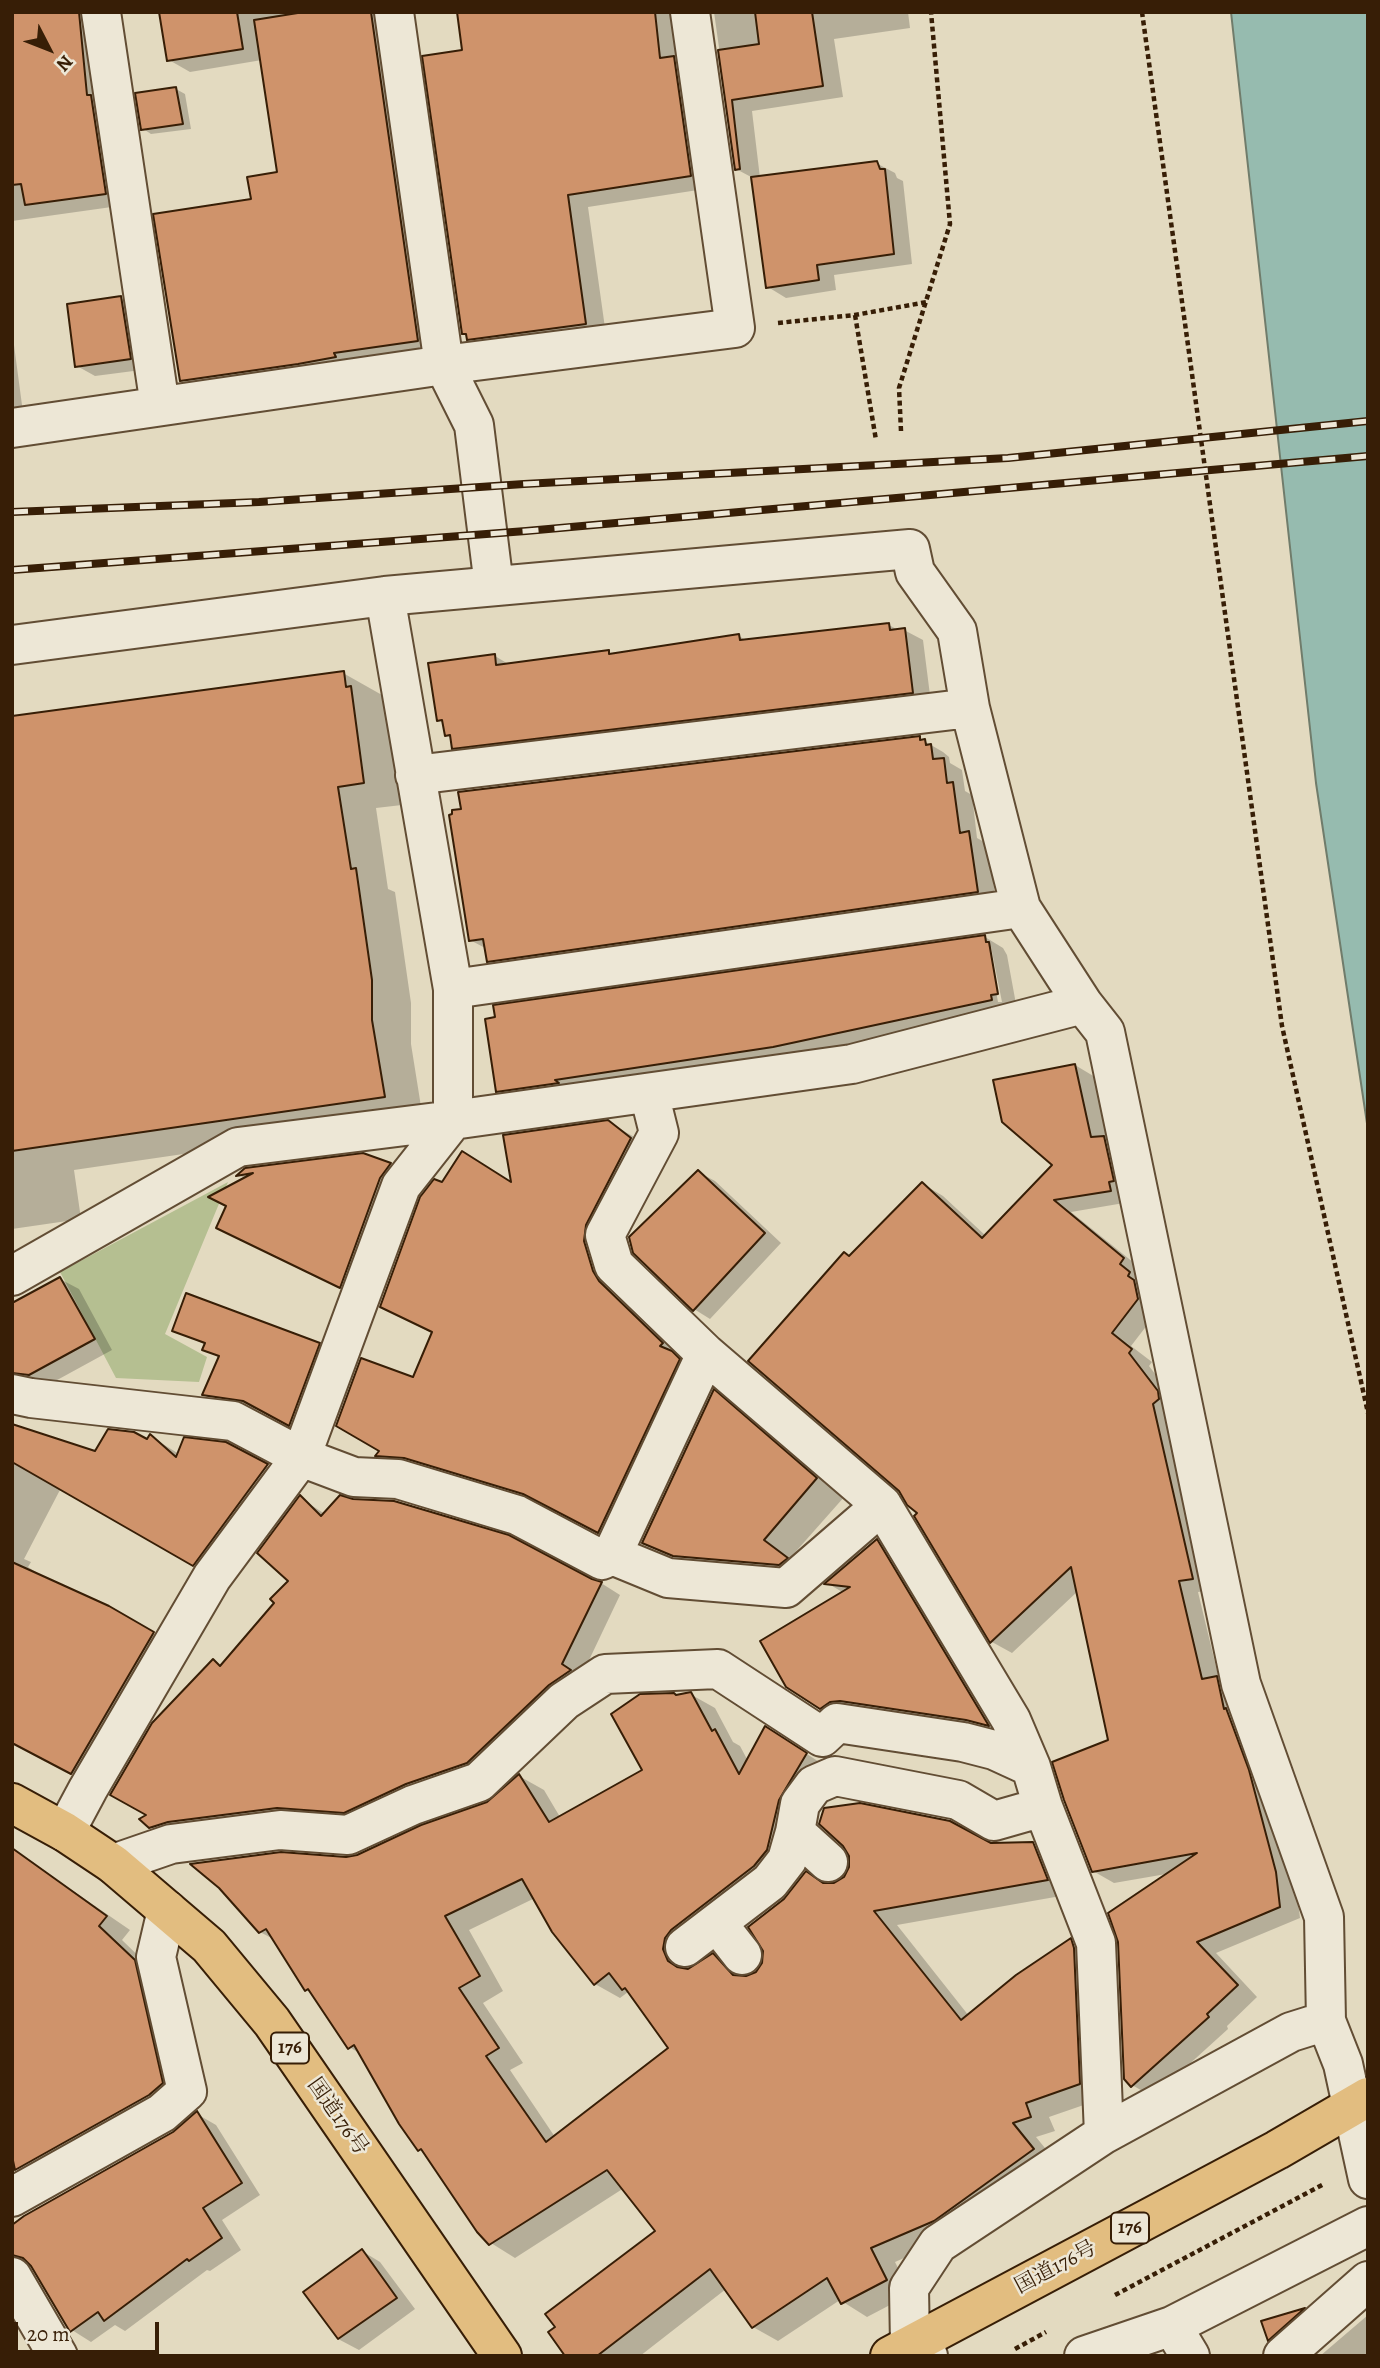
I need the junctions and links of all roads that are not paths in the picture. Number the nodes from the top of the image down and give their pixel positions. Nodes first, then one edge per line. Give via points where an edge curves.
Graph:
1 (101, 12) edge
2 (394, 12) edge
3 (690, 12) edge
4 (444, 365) junction
5 (160, 406) junction
6 (12, 428) edge
7 (494, 586) junction
8 (385, 596) junction
9 (12, 645) edge
10 (970, 708) junction
11 (415, 775) junction
12 (1020, 908) junction
13 (453, 989) junction
14 (1083, 1004) junction
15 (649, 1093) junction
16 (453, 1120) junction
17 (12, 1276) edge
18 (706, 1354) junction
19 (12, 1394) edge
20 (301, 1457) junction
21 (882, 1505) junction
22 (612, 1555) junction
23 (1031, 1767) junction
24 (12, 1803) edge
25 (1043, 1807) junction
26 (65, 1832) junction
27 (796, 1832) junction
28 (828, 1862) dead end
29 (113, 1864) junction
30 (167, 1910) junction
31 (717, 1923) junction
32 (685, 1947) dead end
33 (742, 1955) dead end
34 (1326, 2021) junction
35 (1361, 2101) edge
36 (1104, 2134) junction
37 (1349, 2180) edge
38 (12, 2197) edge
39 (1368, 2226) edge
40 (12, 2277) edge
41 (1368, 2281) edge
42 (1181, 2341) edge
43 (909, 2352) edge
44 (58, 2356) edge
45 (502, 2356) edge
46 (1084, 2356) edge
47 (1283, 2356) edge

1 - 5 street
2 - 4 street
3 - 4 street via 735,328
4 - 5 street
4 - 7 street via 474,425
5 - 6 street
7 - 8 street
7 - 10 street via 910,549 915,572 957,631
8 - 9 street
8 - 11 street
10 - 11 street
10 - 12 street
11 - 13 street
12 - 13 street
12 - 14 street
13 - 16 street
14 - 15 street via 852,1064
14 - 34 street via 1105,1032 1241,1684 1324,1917
15 - 16 street
15 - 18 street via 659,1133 605,1235 614,1265
16 - 17 street via 238,1147
16 - 20 street via 401,1186
18 - 21 street
18 - 22 street
19 - 20 street via 233,1420
20 - 22 street via 354,1477 398,1479 517,1515 602,1560
20 - 26 street via 212,1577
21 - 22 street via 786,1588 668,1578
21 - 23 street via 1011,1720
23 - 25 street
23 - 29 street via 962,1742 837,1723 822,1737 718,1669 605,1674 564,1701 479,1782 348,1835 280,1830 171,1844
24 - 26 highway, 国道176号 / 176
25 - 27 street via 994,1821 958,1800 835,1776 814,1785 800,1804
25 - 36 street via 1096,1943
26 - 29 highway, 国道176号 / 176
27 - 28 street
27 - 31 street via 787,1860 770,1882
29 - 30 highway, 国道176号 / 176
30 - 38 street via 156,1957 187,2091 162,2113
30 - 45 highway, 国道176号 / 176 via 209,1946 272,2022
31 - 32 street
31 - 33 street
34 - 35 street
34 - 36 street via 1291,2032
35 - 37 street
35 - 43 highway, 国道176号 / 176
36 - 43 street via 938,2244 909,2288
39 - 42 street
40 - 44 street
41 - 47 street
42 - 46 street

